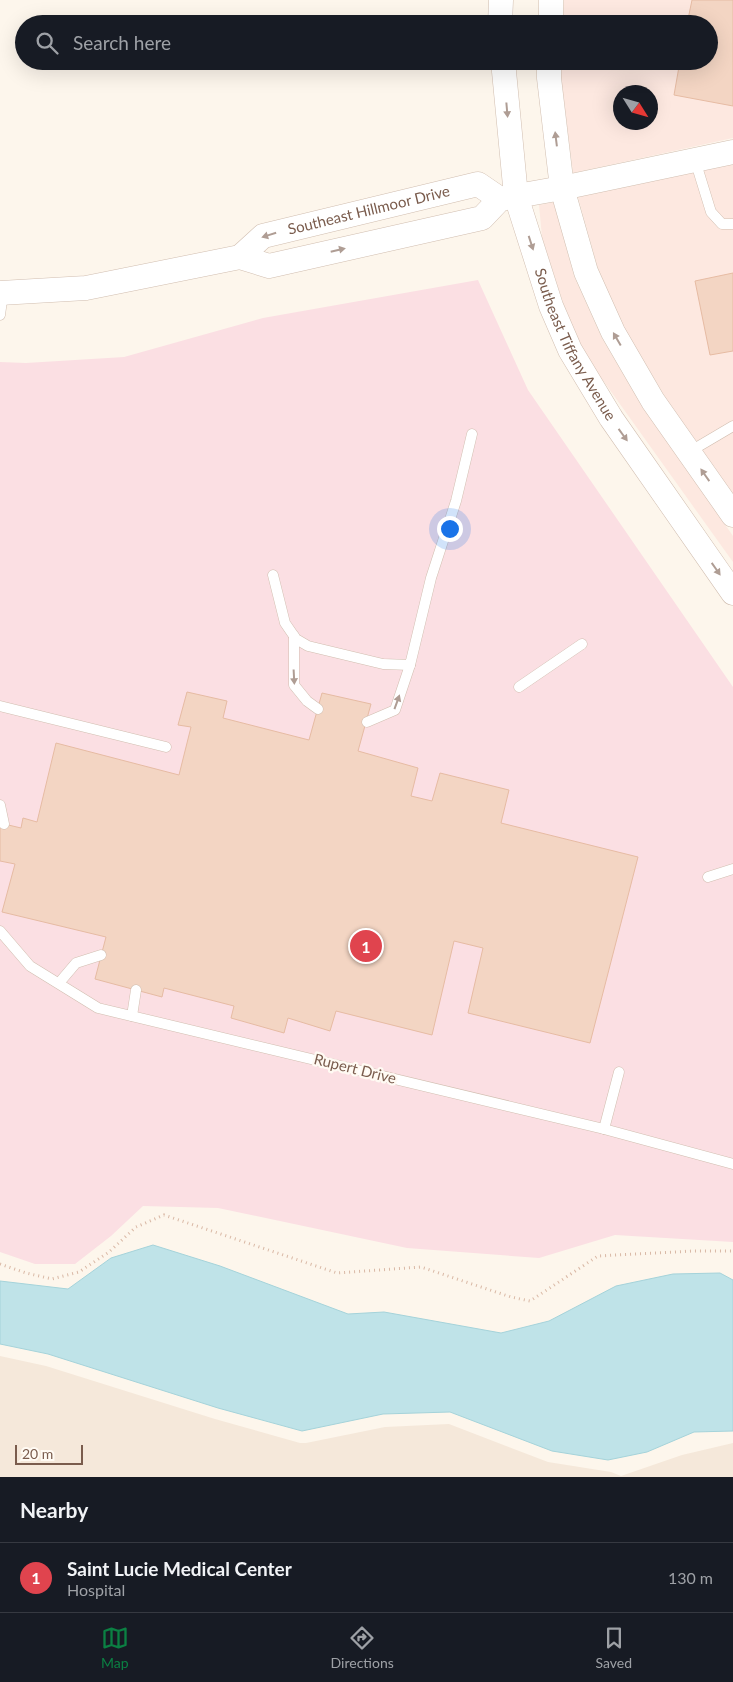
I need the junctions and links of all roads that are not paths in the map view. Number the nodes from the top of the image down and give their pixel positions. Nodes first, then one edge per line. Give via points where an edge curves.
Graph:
1 (501, 0) edge
2 (551, 0) edge
3 (500, 15) edge
4 (551, 15) edge
5 (503, 70) edge
6 (549, 70) edge
7 (733, 152) edge
8 (695, 160) junction
9 (562, 188) junction
10 (508, 198) junction
11 (733, 224) edge
12 (240, 257) junction
13 (1, 300) edge
14 (733, 426) edge
15 (472, 434) dead end
16 (689, 452) junction
17 (733, 515) edge
18 (273, 575) dead end
19 (733, 594) edge
20 (294, 636) junction
21 (582, 644) dead end
22 (410, 665) junction
23 (518, 687) dead end
24 (0, 706) edge
25 (318, 709) dead end
26 (367, 722) dead end
27 (166, 747) dead end
28 (0, 805) edge
29 (4, 824) dead end
30 (733, 869) edge
31 (708, 877) dead end
32 (0, 931) edge
33 (101, 955) dead end
34 (59, 983) junction
35 (136, 990) dead end
36 (132, 1016) junction
37 (619, 1072) dead end
38 (604, 1129) junction
39 (733, 1164) edge

1 - 3 street
2 - 4 street
5 -> 10 street, Southeast Tiffany Avenue
9 -> 6 street
7 - 8 street
8 - 9 street
8 - 11 lane via 711,212 722,224
9 - 10 street
16 -> 9 street via 653,401 613,332 586,272
12 -> 10 street via 269,266 279,264 482,218
10 -> 12 street, Southeast Hillmoor Drive via 478,184 263,236
10 -> 19 street, Southeast Tiffany Avenue via 570,350 611,418
12 - 13 street via 86,288
14 - 16 lane
15 - 22 lane
17 -> 16 street
18 - 20 lane via 285,623
20 - 22 lane via 308,646 383,664
20 -> 25 lane via 294,685
21 - 23 lane
26 -> 22 lane via 395,710
24 - 27 lane
28 - 29 lane
30 - 31 lane
32 - 34 lane, Rupert Drive via 30,966
33 - 34 lane via 76,963
34 - 36 lane, Rupert Drive via 98,1008
35 - 36 lane
36 - 38 lane, Rupert Drive
37 - 38 lane
38 - 39 lane, Rupert Drive

